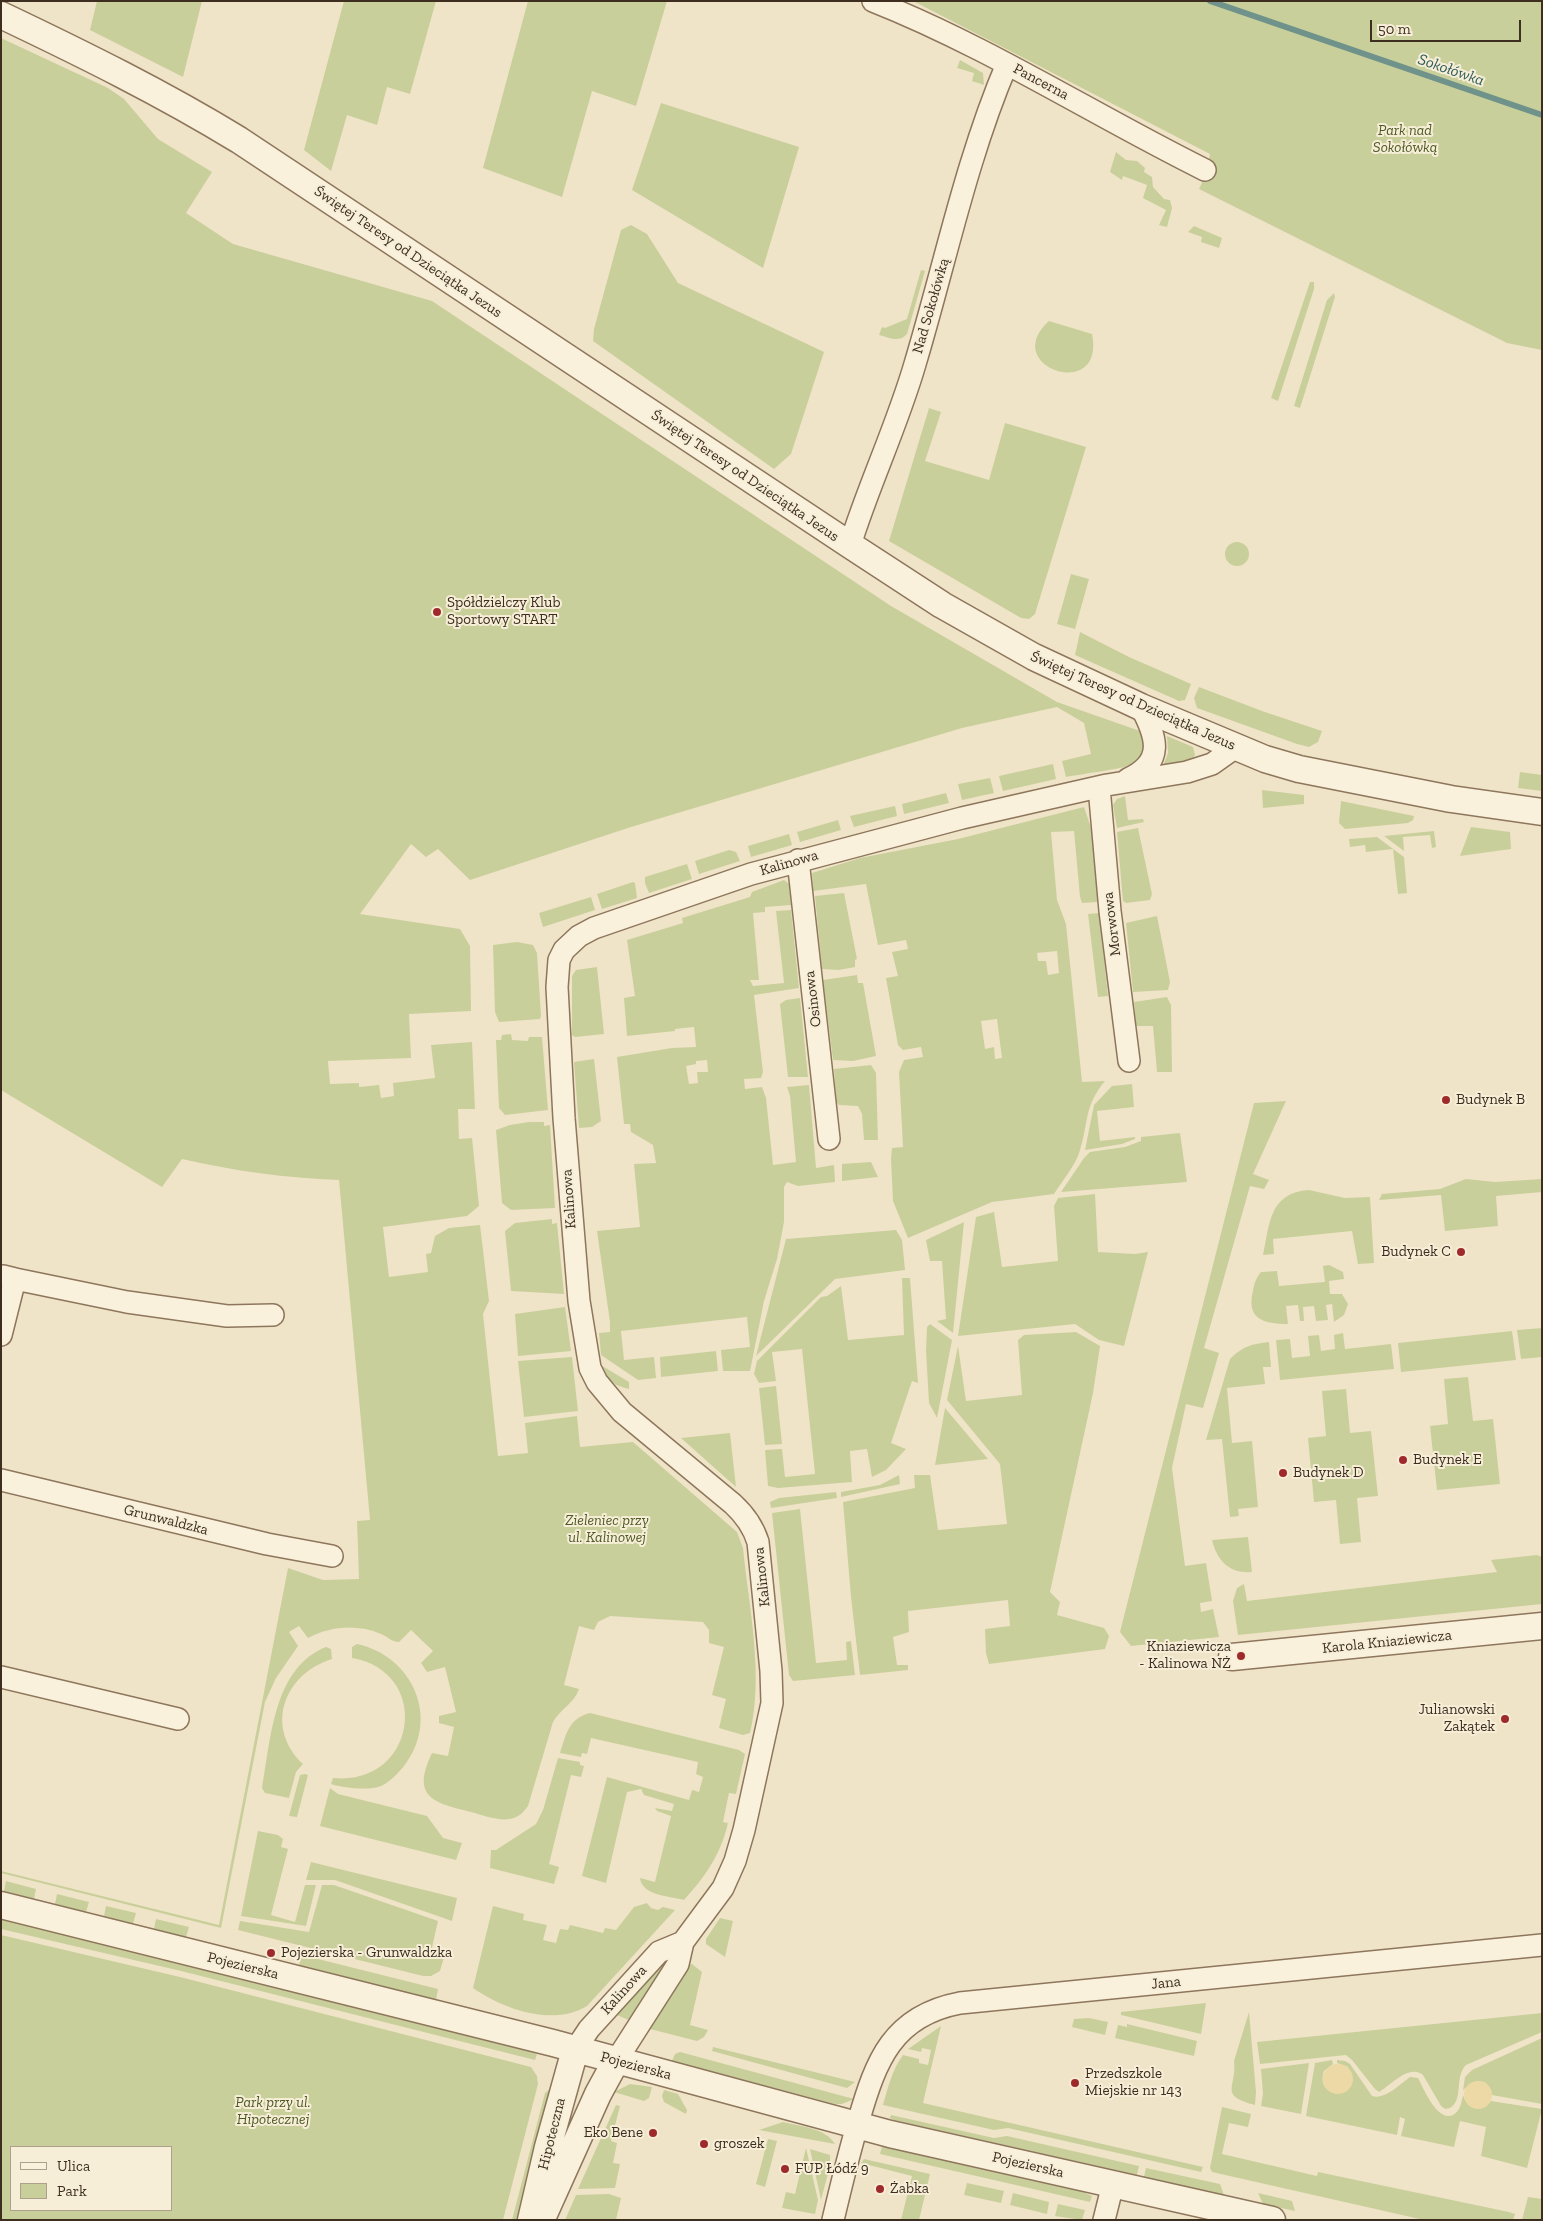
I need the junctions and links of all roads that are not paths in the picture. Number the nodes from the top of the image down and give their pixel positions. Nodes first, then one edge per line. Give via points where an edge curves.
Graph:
1 (873, 1) edge
2 (1, 15) edge
3 (1007, 64) junction
4 (1205, 170) dead end
5 (850, 546) junction
6 (1141, 708) junction
7 (1236, 747) junction
8 (1121, 782) junction
9 (1099, 787) junction
10 (1542, 812) edge
11 (798, 860) junction
12 (1129, 1061) dead end
13 (829, 1139) dead end
14 (8, 1277) edge
15 (273, 1315) dead end
16 (1, 1335) edge
17 (1, 1480) edge
18 (332, 1556) dead end
19 (1542, 1626) edge
20 (1232, 1657) dead end
21 (1, 1677) edge
22 (178, 1719) dead end
23 (1, 1905) edge
24 (683, 1942) junction
25 (1542, 1945) edge
26 (575, 2050) junction
27 (616, 2061) junction
28 (857, 2125) junction
29 (1113, 2184) junction
30 (531, 2220) edge
31 (542, 2220) edge
32 (833, 2220) edge
33 (1104, 2220) edge
34 (1272, 2220) edge

1 - 3 street, Pancerna
2 - 5 street, Świętej Teresy od Dzieciątka Jezus via 98,61 239,140
3 - 4 street, Pancerna
3 - 5 street, Nad Sokołówką via 994,94 961,198 908,386
5 - 6 street, Świętej Teresy od Dzieciątka Jezus via 942,605 1034,658
6 - 7 street, Świętej Teresy od Dzieciątka Jezus
6 - 8 street, Kalinowa via 1154,734 1154,753 1148,766
7 - 8 street, Kalinowa via 1224,758 1201,768
7 - 10 street, Świętej Teresy od Dzieciątka Jezus via 1299,769
8 - 9 street, Kalinowa
9 - 11 street, Kalinowa
9 - 12 street, Morwowa via 1110,911
11 - 13 street, Osinowa
11 - 24 street, Kalinowa via 594,928 570,943 558,967 558,1022 570,1211 590,1368 622,1412 741,1512 755,1531 758,1542 772,1686 770,1720 734,1866 723,1888
14 - 15 street via 127,1302 218,1315
14 - 16 street
17 - 18 street, Grunwaldzka via 267,1544
19 - 20 street, Karola Kniaziewicza
21 - 22 street
23 - 26 street, Pojezierska
24 - 26 street, Kalinowa via 660,1952 589,2029
24 - 27 street, Kalinowa via 678,1964
25 - 28 street, Jana via 947,2006 918,2019 890,2043 874,2073
26 - 27 street, Pojezierska
26 - 30 street, Hipoteczna
27 - 28 street, Pojezierska
27 - 31 street, Hipoteczna
28 - 29 street, Pojezierska
28 - 32 street, Jana
29 - 33 street
29 - 34 street, Pojezierska

